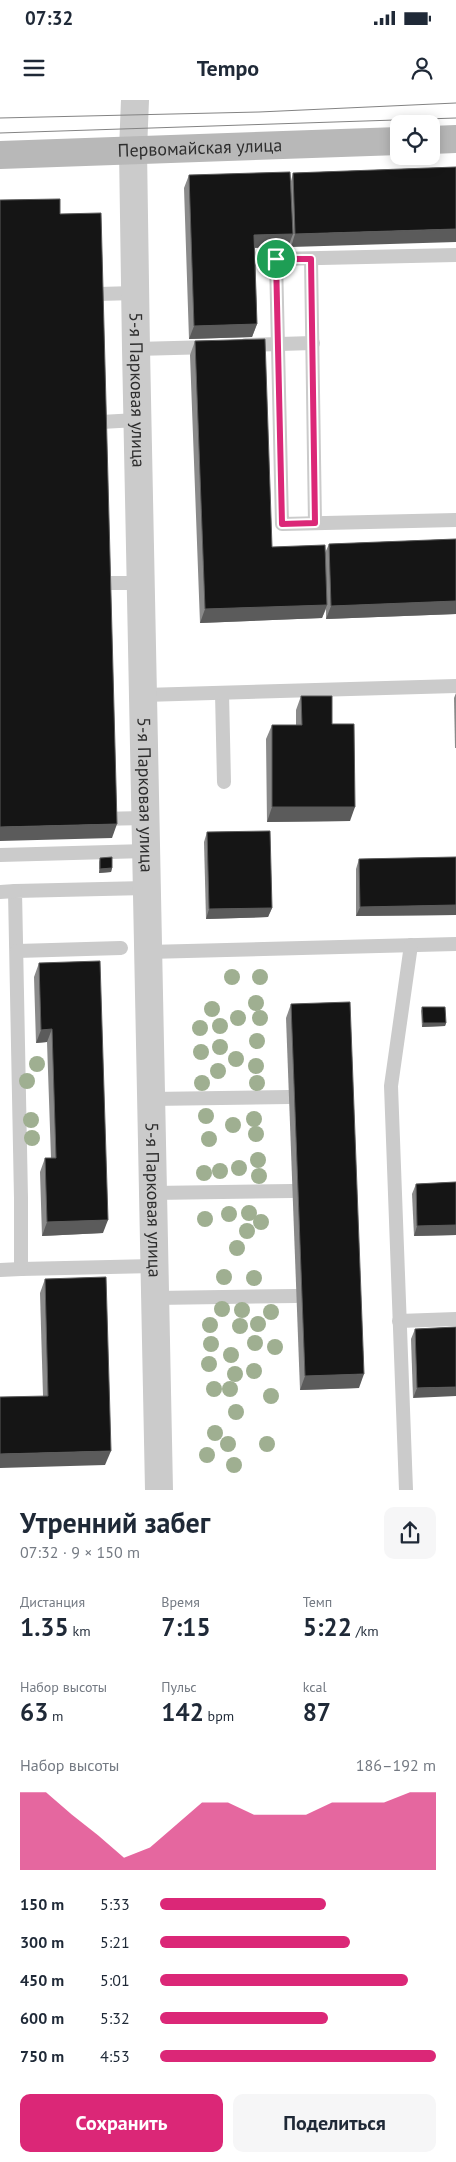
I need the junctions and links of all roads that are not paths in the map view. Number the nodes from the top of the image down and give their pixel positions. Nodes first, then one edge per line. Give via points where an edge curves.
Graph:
1 (135, 100) edge
2 (456, 139) edge
3 (440, 140) edge
4 (390, 141) edge
5 (133, 150) junction
6 (0, 155) edge
7 (456, 255) edge
8 (311, 259) junction
9 (135, 293) junction
10 (98, 294) edge
11 (313, 343) junction
12 (278, 344) junction
13 (136, 349) junction
14 (137, 420) junction
15 (101, 422) edge
16 (456, 520) edge
17 (315, 523) junction
18 (140, 582) junction
19 (105, 583) edge
20 (456, 686) edge
21 (222, 693) junction
22 (144, 695) junction
23 (224, 782) dead end
24 (145, 818) junction
25 (86, 820) edge
26 (146, 852) junction
27 (0, 856) edge
28 (146, 888) junction
29 (15, 891) junction
30 (0, 892) edge
31 (456, 944) edge
32 (411, 945) junction
33 (121, 948) dead end
34 (17, 951) junction
35 (148, 952) junction
36 (289, 1097) dead end
37 (151, 1099) junction
38 (292, 1191) dead end
39 (153, 1193) junction
40 (154, 1266) junction
41 (21, 1269) junction
42 (0, 1270) edge
43 (296, 1296) dead end
44 (155, 1298) junction
45 (456, 1319) edge
46 (400, 1321) junction
47 (160, 1490) edge
48 (406, 1490) edge

1 - 5 street, 5-я Парковая улица
2 - 3 main road
4 - 5 main road, Первомайская улица
5 - 6 main road, Первомайская улица
5 - 9 street, 5-я Парковая улица
7 - 8 lane
8 - 11 lane
8 - 12 lane via 276,259
9 - 10 lane
9 - 13 street, 5-я Парковая улица
11 - 12 lane
11 - 17 lane
12 - 13 lane
12 - 17 lane via 282,524
13 - 14 street, 5-я Парковая улица
14 - 15 lane
14 - 18 street, 5-я Парковая улица
16 - 17 lane
18 - 19 lane
18 - 22 street, 5-я Парковая улица
20 - 21 lane
21 - 22 lane
21 - 23 lane
22 - 24 street, 5-я Парковая улица
24 - 25 lane
24 - 26 street, 5-я Парковая улица
26 - 27 lane
26 - 28 street, 5-я Парковая улица
28 - 29 lane
28 - 35 street, 5-я Парковая улица
29 - 30 lane
29 - 34 lane
31 - 32 lane
32 - 35 lane
32 - 46 lane via 391,1086
33 - 34 lane
34 - 41 lane
35 - 37 street, 5-я Парковая улица
36 - 37 lane
37 - 39 street, 5-я Парковая улица
38 - 39 lane
39 - 40 street, 5-я Парковая улица
40 - 41 lane
40 - 44 street, 5-я Парковая улица
41 - 42 lane
43 - 44 lane
44 - 47 street, 5-я Парковая улица
45 - 46 lane
46 - 48 lane

